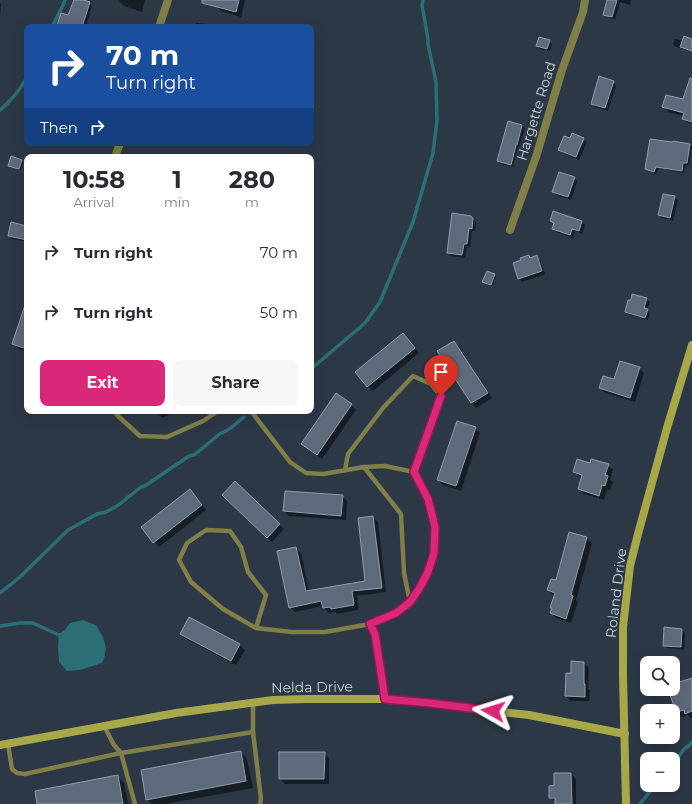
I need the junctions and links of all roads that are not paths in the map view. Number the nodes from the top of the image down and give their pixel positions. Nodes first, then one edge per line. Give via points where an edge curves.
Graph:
1 (168, 0) edge
2 (585, 0) edge
3 (160, 24) edge
4 (510, 230) dead end
5 (692, 345) edge
6 (116, 414) edge
7 (213, 414) edge
8 (253, 414) edge
9 (364, 467) junction
10 (345, 470) junction
11 (414, 472) junction
12 (410, 602) junction
13 (370, 624) junction
14 (256, 628) junction
15 (385, 699) junction
16 (253, 703) junction
17 (104, 726) junction
18 (253, 732) junction
19 (625, 734) junction
20 (4, 745) edge
21 (121, 753) junction
22 (135, 804) edge
23 (260, 804) edge
24 (626, 804) edge

1 - 3 street
2 - 4 street, Hargette Road via 536,157
5 - 19 street, Roland Drive via 630,566 623,627
6 - 7 lane via 140,436 167,437
8 - 10 lane via 290,462 306,473 323,474
9 - 10 lane
9 - 11 lane via 385,466
9 - 12 lane via 401,514 404,574
10 - 11 lane via 348,454 383,408 413,376 431,384 441,396
11 - 12 lane via 428,499 435,527 434,553 428,572
12 - 13 lane via 396,613
13 - 14 lane via 325,632
13 - 15 lane via 375,634
14 - 14 lane via 223,609 192,582 179,560 187,543 206,530 230,531 241,547 248,572 266,595
15 - 16 street, Nelda Drive via 272,700
15 - 19 street, Nelda Drive via 529,714
16 - 17 street, Nelda Drive
16 - 18 lane
17 - 20 street, Nelda Drive
17 - 21 lane
18 - 21 lane
18 - 23 lane
19 - 24 street, Roland Drive
20 - 21 lane via 12,769 17,774
21 - 22 lane

